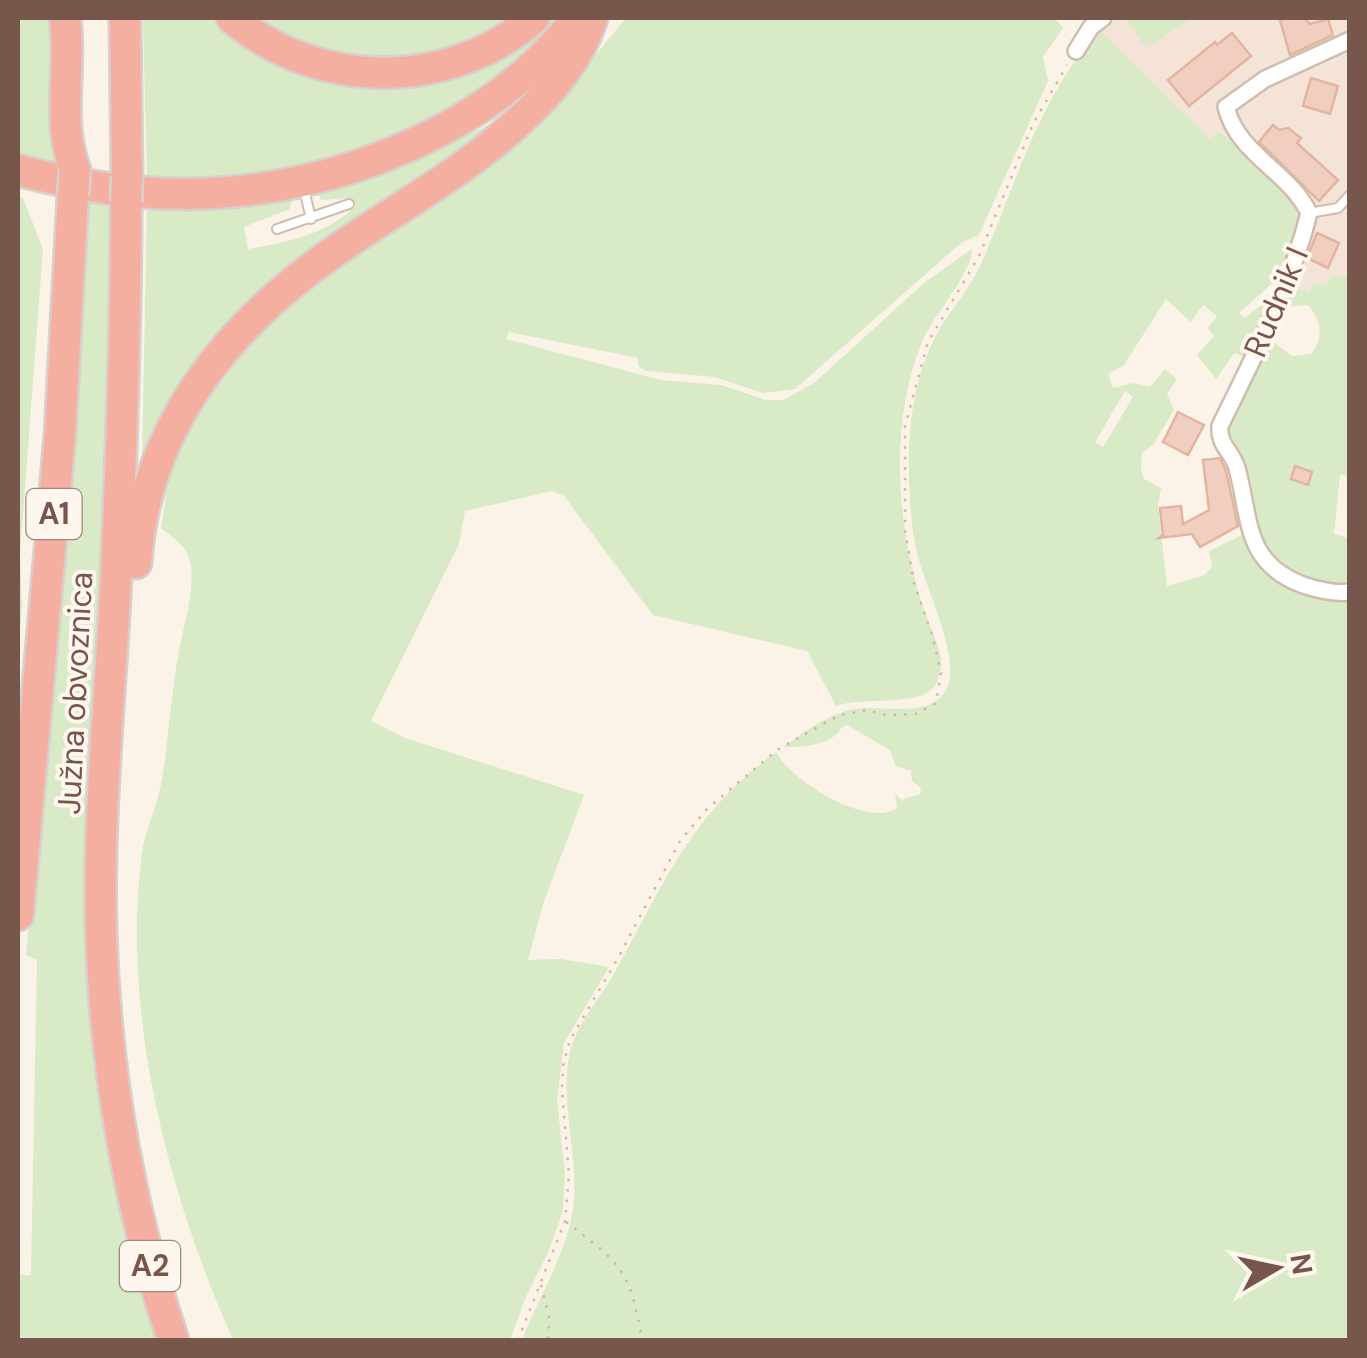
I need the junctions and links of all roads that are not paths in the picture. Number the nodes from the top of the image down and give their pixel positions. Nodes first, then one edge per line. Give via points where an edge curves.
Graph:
1 (65, 18) edge
2 (80, 18) edge
3 (124, 18) edge
4 (232, 18) edge
5 (534, 18) edge
6 (577, 18) edge
7 (592, 18) edge
8 (1103, 18) edge
9 (1350, 40) edge
10 (1076, 51) road end
11 (18, 170) edge
12 (302, 180) junction
13 (74, 182) junction
14 (1350, 194) edge
15 (348, 204) dead end
16 (1310, 214) junction
17 (311, 219) junction
18 (277, 229) dead end
19 (1350, 592) edge
20 (112, 646) junction
21 (18, 914) edge
22 (131, 1190) junction
23 (173, 1340) edge
24 (194, 1340) edge

1 - 13 highway via 64,119
2 - 13 highway, Južna obvoznica / A1
3 - 20 highway, Južna obvoznica / A1 via 123,423
4 - 5 highway via 300,58 375,73 473,56
6 - 12 highway via 528,72 476,109 384,155
7 - 20 highway via 568,67 509,131 285,288 214,358 166,434 149,482 133,602
8 - 10 street
9 - 16 street, Rudnik I via 1265,78 1226,107 1237,136
11 - 12 highway via 175,194
12 - 17 lane
13 - 21 highway, Južna obvoznica / A1 via 60,435
14 - 16 lane via 1338,208
15 - 17 lane
16 - 19 street, Rudnik I via 1298,259 1219,436 1236,464 1260,557 1290,580
17 - 18 lane
20 - 22 highway, Južna obvoznica / A1 via 101,929 113,1079
22 - 23 highway, A2
22 - 24 highway, A1 via 162,1241

